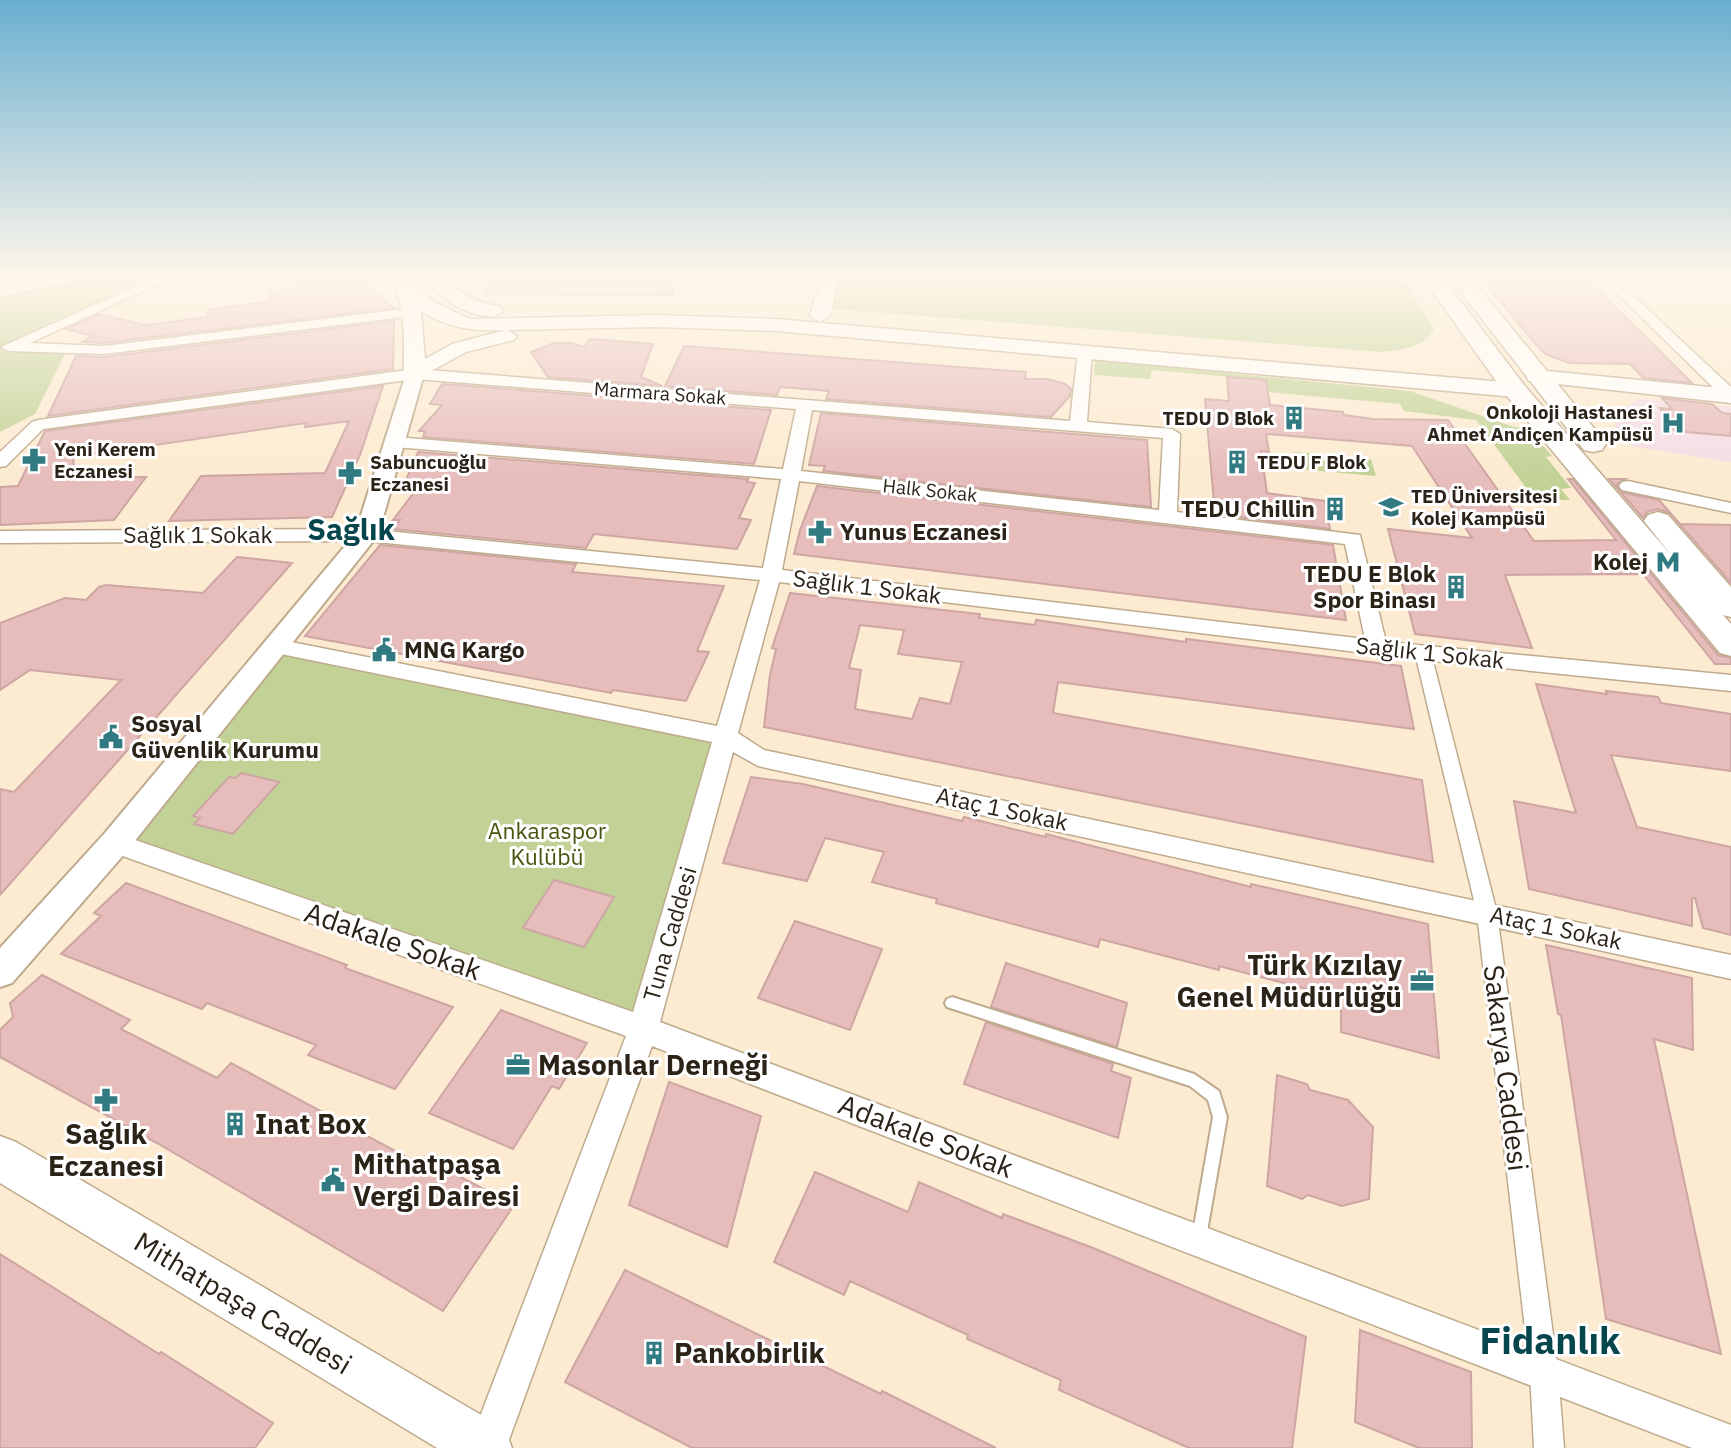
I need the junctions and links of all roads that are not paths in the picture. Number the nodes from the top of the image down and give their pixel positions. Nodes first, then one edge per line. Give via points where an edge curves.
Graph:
1 (20, 342) edge
2 (174, 342) edge
3 (413, 342) edge
4 (459, 342) edge
5 (486, 342) edge
6 (973, 342) edge
7 (1089, 342) edge
8 (1490, 342) edge
9 (1500, 342) edge
10 (1674, 342) edge
11 (1085, 351) junction
12 (450, 352) junction
13 (415, 374) junction
14 (1526, 383) junction
15 (1731, 396) edge
16 (806, 405) junction
17 (1731, 407) edge
18 (1078, 426) junction
19 (395, 442) junction
20 (0, 462) edge
21 (792, 475) junction
22 (1628, 486) junction
23 (1731, 508) edge
24 (1168, 516) junction
25 (366, 535) junction
26 (0, 537) edge
27 (771, 576) junction
28 (1731, 607) edge
29 (1731, 645) edge
30 (276, 646) junction
31 (1377, 647) junction
32 (1423, 653) junction
33 (1731, 683) edge
34 (726, 736) junction
35 (115, 843) junction
36 (1487, 913) junction
37 (1731, 967) edge
38 (0, 972) edge
39 (952, 1003) dead end
40 (643, 1029) junction
41 (0, 1158) edge
42 (1200, 1240) junction
43 (1544, 1372) junction
44 (1731, 1444) edge
45 (486, 1448) edge
46 (1549, 1448) edge

1 - 2 street via 8,347 104,350
3 - 13 main road
4 - 12 main road
5 - 12 main road
6 - 11 main road
7 - 14 main road
8 - 14 main road
9 - 14 main road
10 - 15 street
11 - 14 main road
11 - 18 street
12 - 13 main road
13 - 16 street, Marmara Sokak
13 - 19 street
13 - 20 street, Marmara Sokak via 38,425
14 - 15 main road
14 - 17 main road
14 - 22 main road
14 - 29 main road
16 - 18 street, Marmara Sokak
16 - 21 street, Tuna Caddesi
18 - 24 street, Marmara Sokak via 1172,433
19 - 21 street, Halk Sokak
19 - 25 street
21 - 24 street, Halk Sokak
21 - 27 street, Tuna Caddesi
22 - 23 street
22 - 28 main road
24 - 31 street, Halk Sokak via 1353,539
25 - 26 street, Sağlık 1 Sokak
25 - 27 street, Sağlık 1 Sokak
25 - 30 street
27 - 31 street, Sağlık 1 Sokak
27 - 34 street, Tuna Caddesi
30 - 34 street, Ataç 1 Sokak
30 - 35 street
31 - 32 street, Sağlık 1 Sokak
32 - 33 street, Sağlık 1 Sokak
32 - 36 street, Sakarya Caddesi
34 - 36 street, Ataç 1 Sokak via 758,757
34 - 40 street, Tuna Caddesi
35 - 38 street
35 - 40 street, Adakale Sokak
36 - 37 street, Ataç 1 Sokak
36 - 43 street, Sakarya Caddesi
39 - 42 lane via 1194,1081 1209,1091 1217,1100 1220,1117
40 - 42 street, Adakale Sokak
40 - 45 street, Tuna Caddesi
41 - 45 main road, Mithatpaşa Caddesi
42 - 43 street, Adakale Sokak
43 - 44 street, Adakale Sokak
43 - 46 street, Sakarya Caddesi

